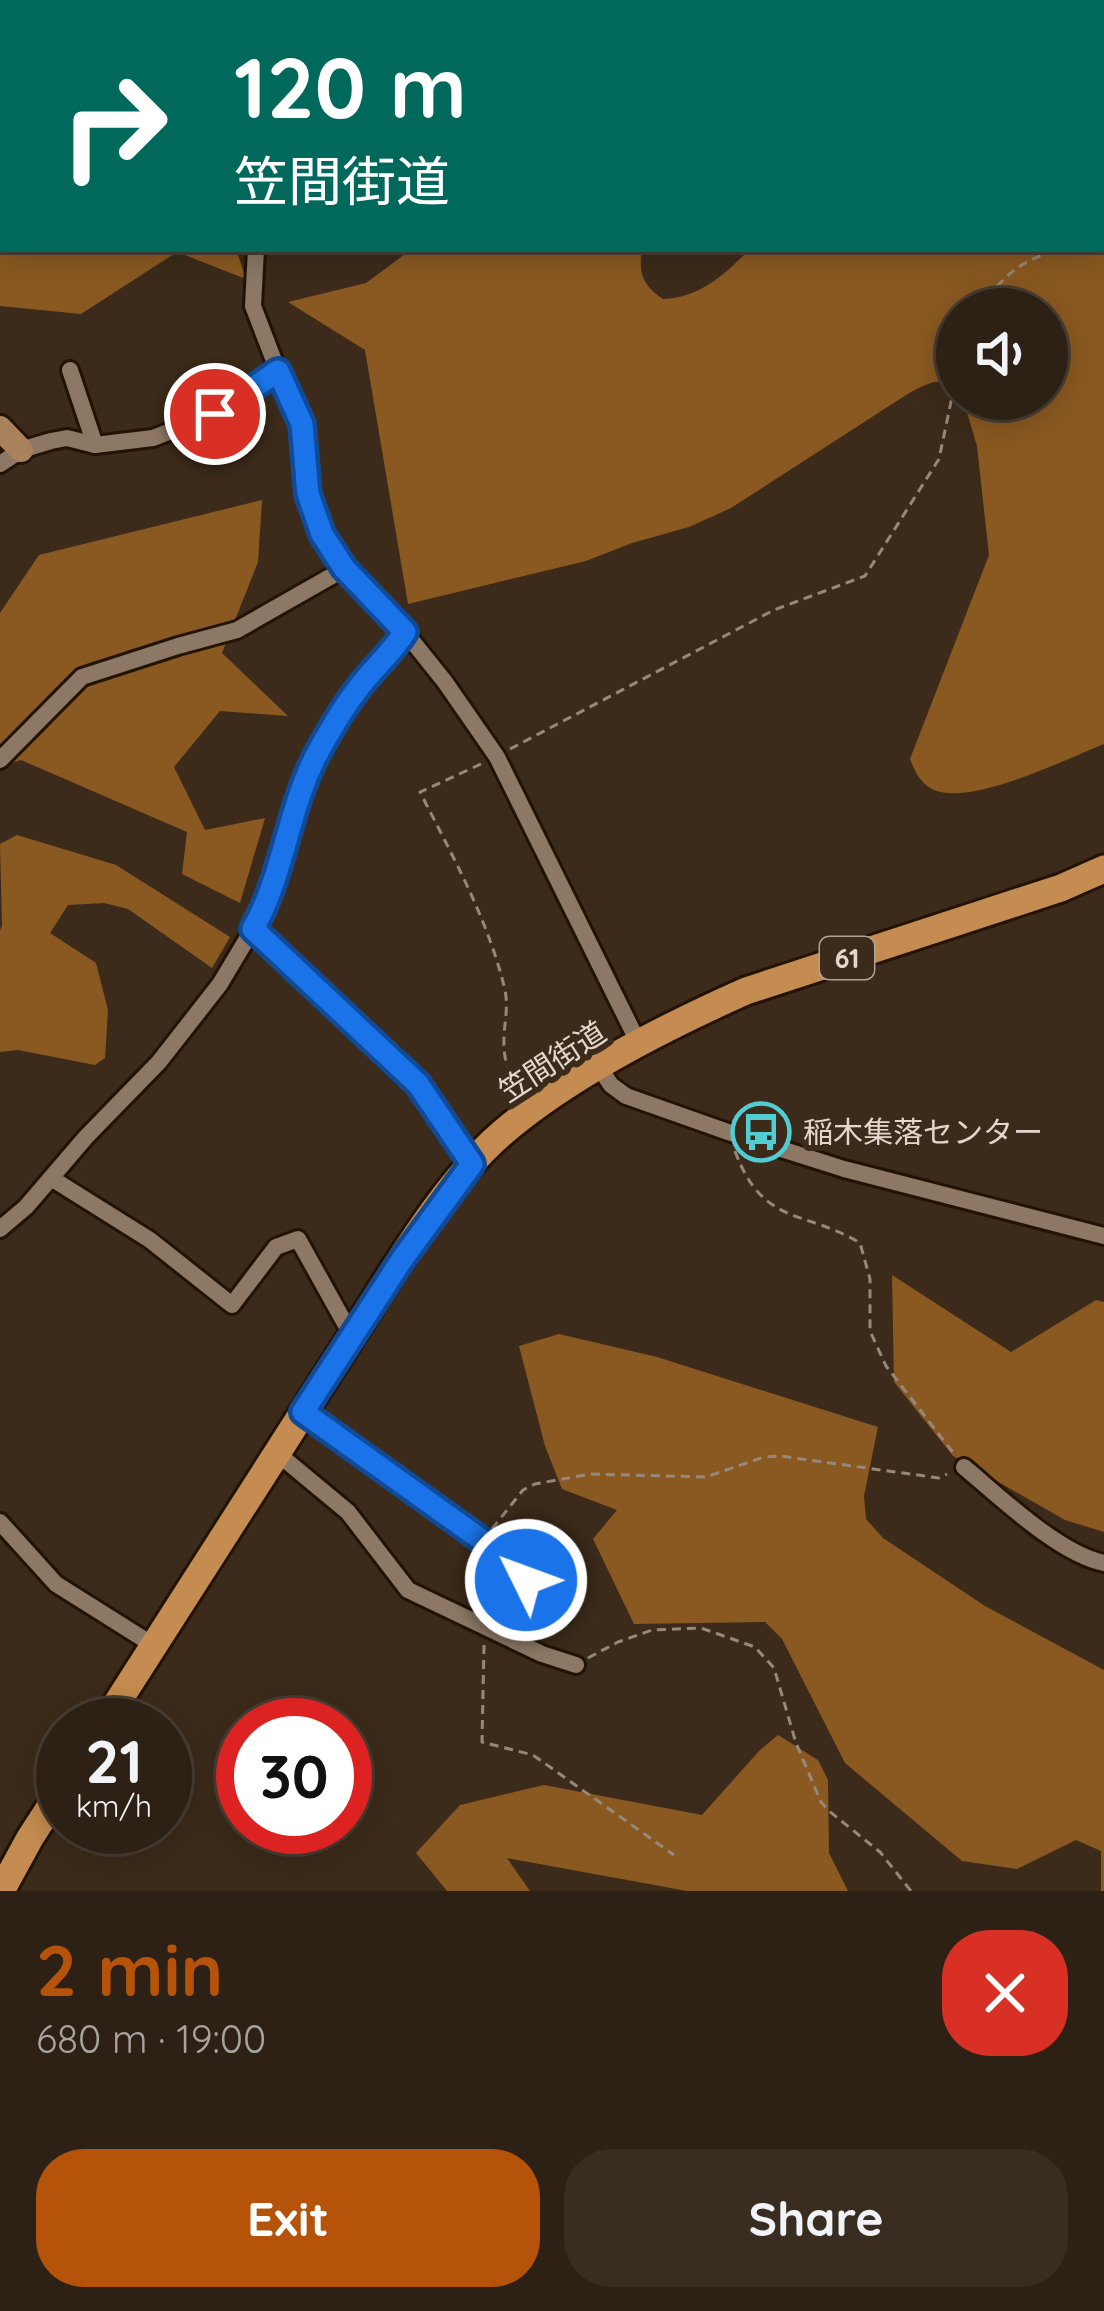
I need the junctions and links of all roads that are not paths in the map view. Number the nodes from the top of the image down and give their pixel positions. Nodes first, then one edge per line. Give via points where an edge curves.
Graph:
1 (256, 252) edge
2 (70, 370) dead end
3 (278, 371) junction
4 (0, 428) edge
5 (95, 445) junction
6 (10, 457) edge
7 (344, 568) junction
8 (405, 632) junction
9 (0, 760) edge
10 (1104, 869) edge
11 (253, 929) junction
12 (639, 1044) junction
13 (599, 1067) junction
14 (472, 1164) junction
15 (51, 1178) junction
16 (0, 1229) edge
17 (1104, 1236) edge
18 (352, 1336) junction
19 (303, 1412) junction
20 (277, 1453) junction
21 (964, 1467) road end
22 (0, 1522) edge
23 (1104, 1564) edge
24 (505, 1636) junction
25 (154, 1646) junction
26 (576, 1665) road end
27 (120, 1698) edge
28 (36, 1829) edge
29 (1, 1891) edge

1 - 3 street via 254,306
2 - 5 street
3 - 5 street via 215,414 153,439
3 - 7 street via 302,424 312,512
4 - 6 street
5 - 6 street via 67,439
7 - 8 street
7 - 9 street via 237,630 82,677
8 - 11 street via 317,754
8 - 12 street via 497,757
10 - 12 main road, 笠間街道 / 61 via 746,991
11 - 14 street via 418,1084
11 - 15 street via 159,1062
12 - 13 main road, 笠間街道 / 61
13 - 14 main road, 笠間街道 / 61 via 521,1118
13 - 17 street via 626,1096 728,1132
14 - 18 main road, 笠間街道 / 61
15 - 16 street
15 - 18 street via 150,1240 232,1305 276,1247 298,1239
18 - 19 main road, 笠間街道 / 61
19 - 20 main road, 笠間街道 / 61
19 - 24 street via 526,1580 535,1629
20 - 24 street via 348,1512 408,1590
20 - 25 main road, 笠間街道 / 61
21 - 23 street via 1045,1532
22 - 25 street via 56,1584
24 - 26 street
25 - 27 main road, 笠間街道 / 61
28 - 29 main road

